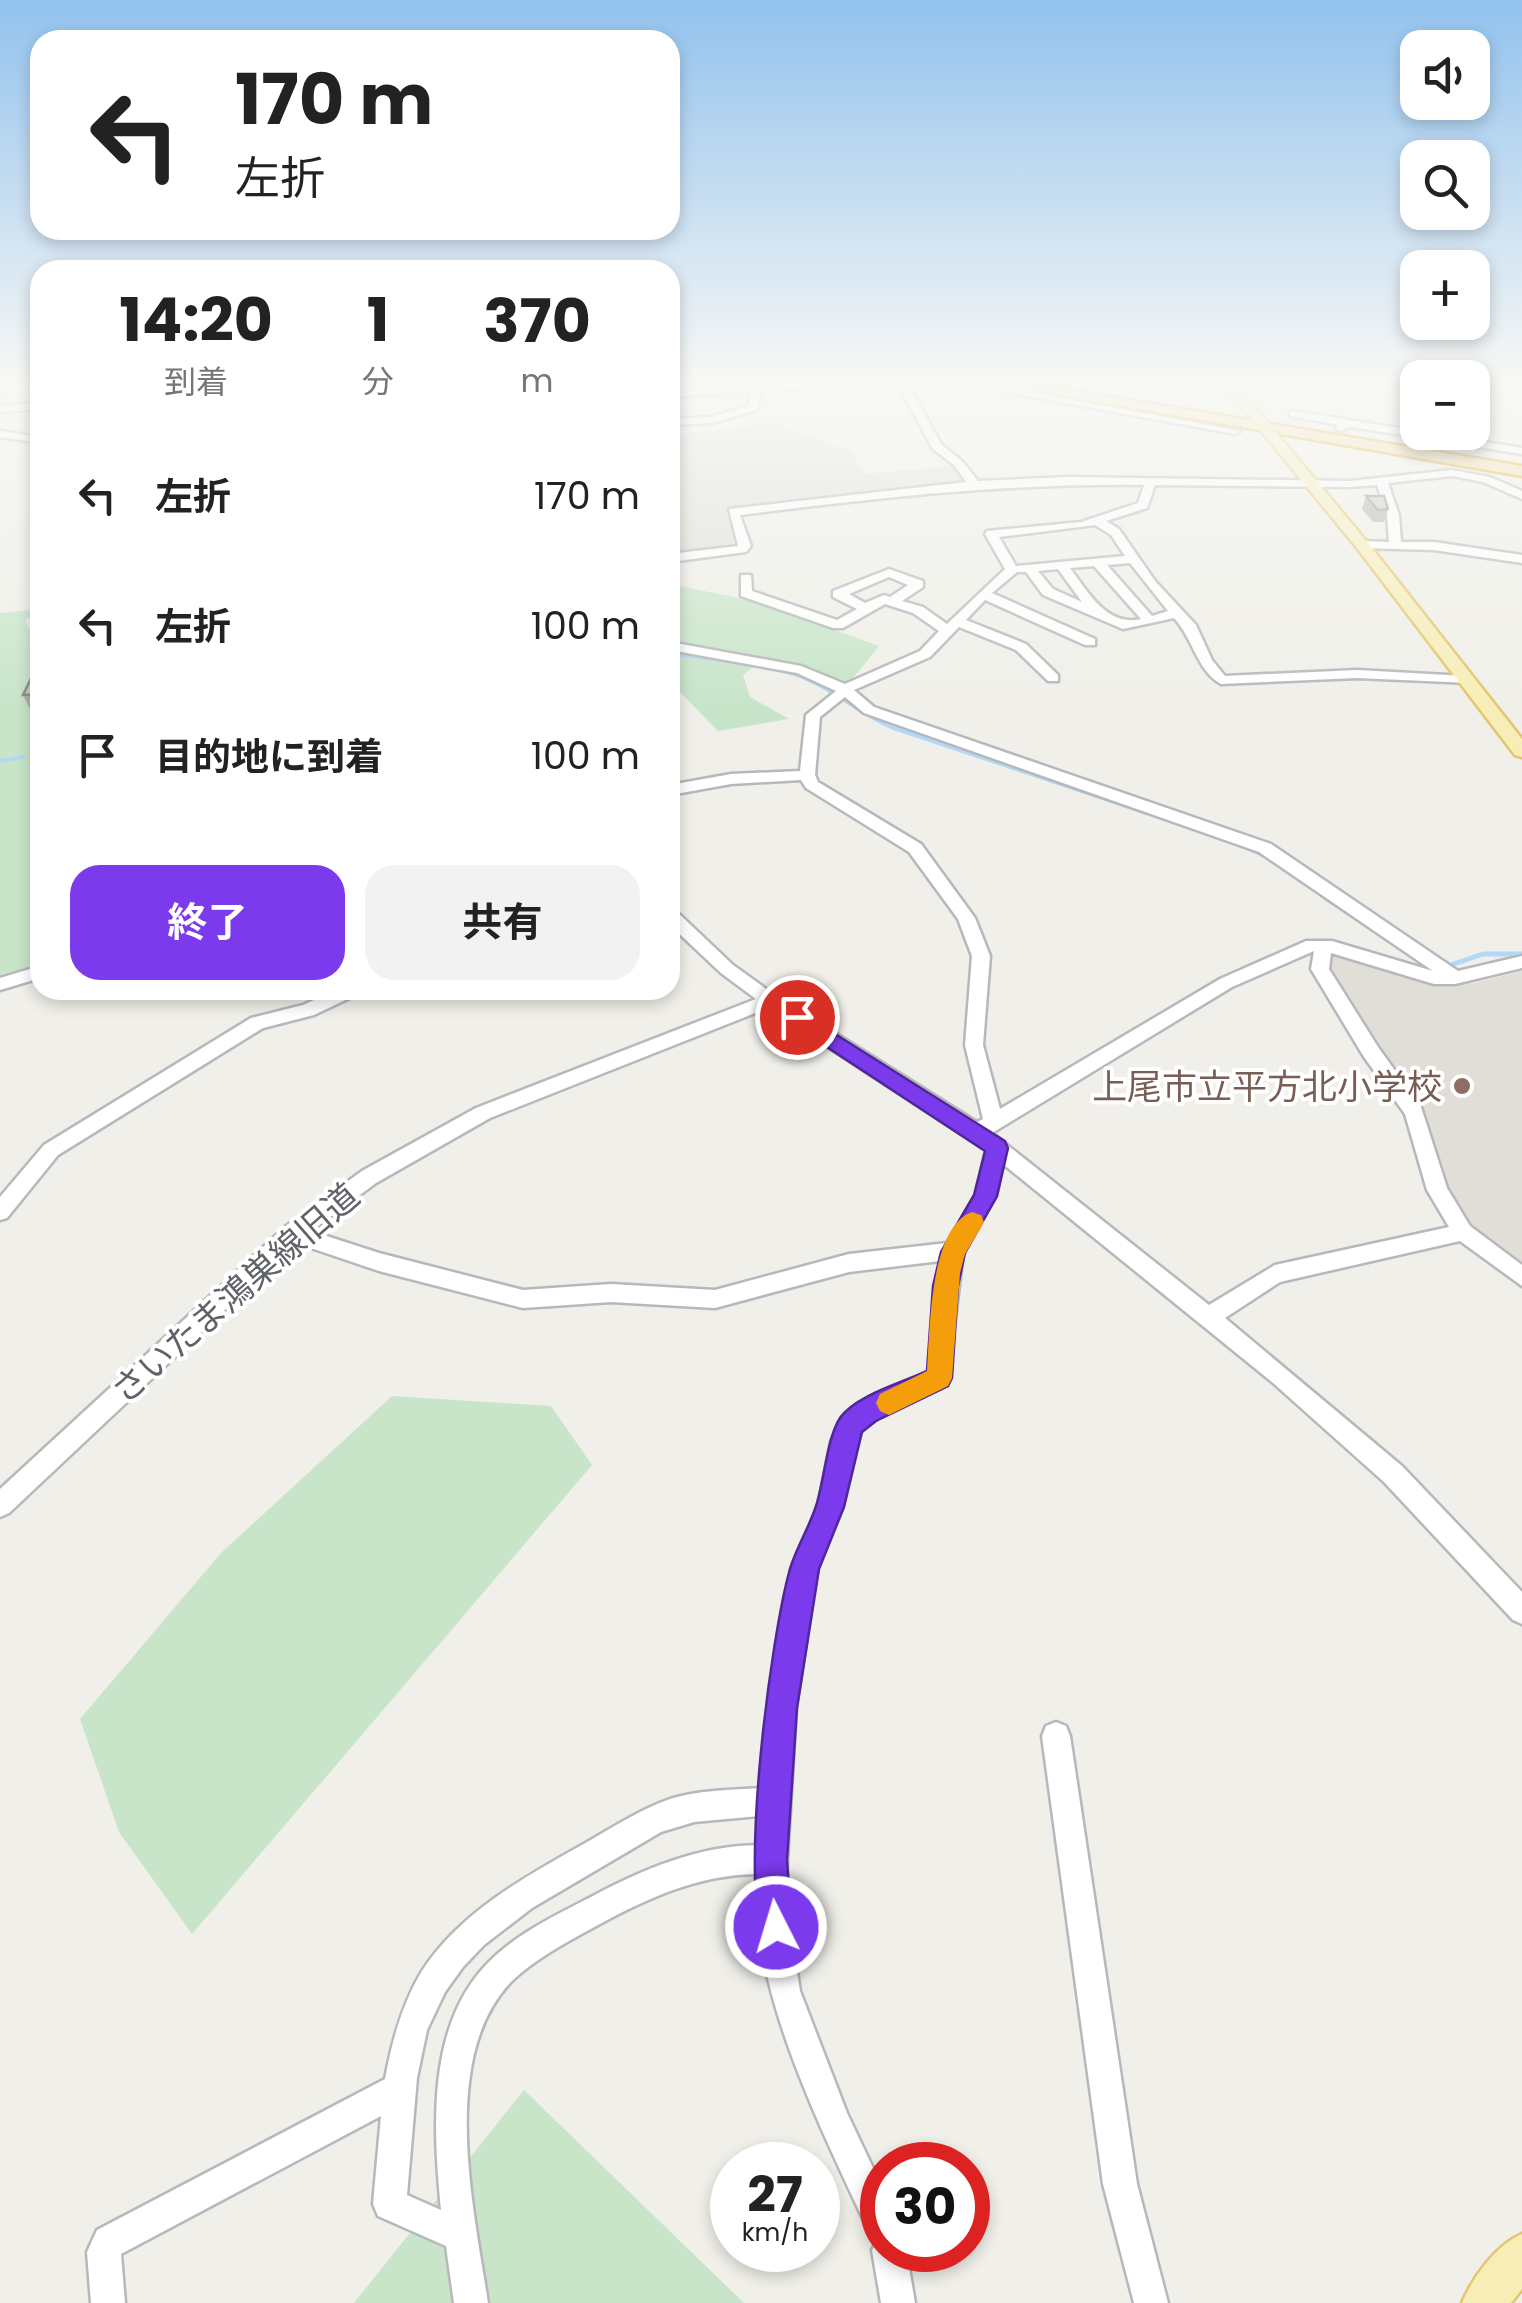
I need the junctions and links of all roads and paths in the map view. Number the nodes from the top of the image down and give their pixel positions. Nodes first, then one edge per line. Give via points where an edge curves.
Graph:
1 (919, 489) edge
2 (1148, 489) edge
3 (1316, 489) edge
4 (1384, 489) edge
5 (1099, 522) junction
6 (1395, 544) junction
7 (1362, 545) junction
8 (680, 557) edge
9 (1134, 560) junction
10 (1522, 560) edge
11 (1097, 562) junction
12 (1062, 566) junction
13 (1029, 568) junction
14 (1012, 570) junction
15 (746, 578) dead end
16 (982, 594) junction
17 (892, 602) junction
18 (868, 608) junction
19 (1096, 612) junction
20 (1178, 614) junction
21 (1149, 620) junction
22 (953, 626) junction
23 (1045, 641) junction
24 (1090, 642) dead end
25 (680, 648) edge
26 (1053, 678) dead end
27 (1466, 680) junction
28 (844, 690) junction
29 (1522, 751) edge
30 (807, 775) junction
31 (680, 788) edge
32 (680, 924) edge
33 (1323, 946) junction
34 (1522, 962) edge
35 (30, 975) edge
36 (1454, 978) junction
37 (0, 984) edge
38 (330, 1000) edge
39 (770, 1000) junction
40 (985, 1127) junction
41 (997, 1148) junction
42 (0, 1212) edge
43 (1463, 1232) junction
44 (292, 1234) junction
45 (953, 1252) junction
46 (1522, 1277) edge
47 (1208, 1317) junction
48 (0, 1505) edge
49 (1522, 1611) edge
50 (1056, 1736) dead end
51 (774, 1802) junction
52 (771, 1860) junction
53 (402, 2087) junction
54 (860, 2176) edge
55 (463, 2236) junction
56 (1522, 2255) edge
57 (893, 2272) edge
58 (108, 2303) edge
59 (471, 2303) edge
60 (898, 2303) edge
61 (1152, 2303) edge
62 (1484, 2303) edge

1 - 8 street via 732,512 742,549
2 - 5 street via 1142,505
3 - 7 main road
4 - 6 street
5 - 9 street
5 - 14 street via 991,534
6 - 7 street
6 - 10 street
7 - 27 main road
9 - 11 street
9 - 20 street
11 - 12 street
11 - 21 street
12 - 13 street
12 - 19 street
13 - 14 street
13 - 19 street via 1044,590
14 - 16 street
15 - 18 street via 746,593 838,625
16 - 22 street
16 - 23 street
17 - 18 street
17 - 18 street via 918,584 888,573 838,594
17 - 22 street
19 - 21 street via 1128,626
20 - 21 street
20 - 27 street via 1221,680 1357,674
22 - 23 street
22 - 28 street via 925,654
23 - 24 street
23 - 26 street
25 - 28 street via 801,670
27 - 29 main road
28 - 30 street via 813,716
28 - 36 street via 869,710 1264,848
30 - 31 street
30 - 40 street via 828,798 915,848 966,918 981,956 974,1045
32 - 39 street
33 - 36 street via 1411,973
33 - 40 street via 1226,983
33 - 43 street via 1320,969 1414,1112 1437,1190
34 - 36 street
35 - 37 street
38 - 42 street via 257,1023 51,1150
39 - 40 street
39 - 44 street, さいたま鴻巣線旧道 via 483,1113 369,1177
40 - 41 street
41 - 45 street via 986,1196
41 - 47 street
43 - 46 street
43 - 47 street via 1275,1274
44 - 45 street via 523,1299 611,1293 715,1299 835,1266
44 - 48 street, さいたま鴻巣線旧道
45 - 51 street via 939,1378 866,1412 844,1441 830,1507 804,1569
47 - 49 street via 1393,1474
50 - 61 street via 1120,2184
51 - 52 street
51 - 53 street via 681,1811 503,1908 444,1968 419,2008
52 - 54 street via 785,1990
52 - 55 street via 734,1858 675,1870 563,1928 485,1990 469,2019 454,2087
53 - 55 street via 390,2204
53 - 58 street via 109,2242
55 - 59 street
56 - 62 main road
57 - 60 street

